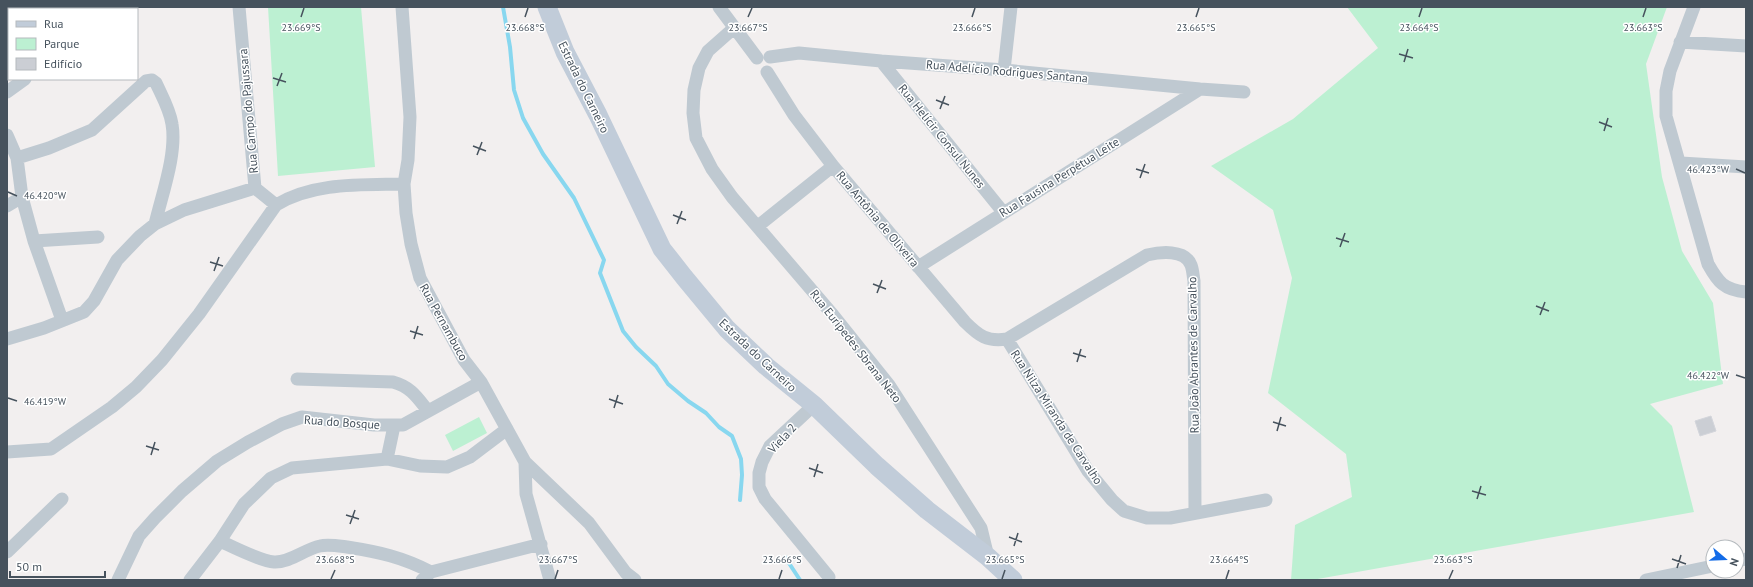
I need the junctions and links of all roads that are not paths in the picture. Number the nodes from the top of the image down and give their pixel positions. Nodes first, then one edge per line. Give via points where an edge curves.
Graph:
1 (238, 7) edge
2 (402, 7) edge
3 (548, 7) edge
4 (719, 7) edge
5 (1011, 7) edge
6 (1694, 7) edge
7 (734, 28) junction
8 (1680, 42) junction
9 (1746, 46) edge
10 (770, 57) junction
11 (757, 58) junction
12 (881, 61) junction
13 (1004, 70) junction
14 (768, 72) junction
15 (24, 80) edge
16 (1200, 89) junction
17 (7, 92) edge
18 (1244, 92) dead end
19 (7, 135) edge
20 (17, 158) junction
21 (1681, 163) junction
22 (833, 166) junction
23 (1746, 167) edge
24 (404, 184) junction
25 (255, 188) junction
26 (22, 197) junction
27 (276, 205) junction
28 (7, 206) edge
29 (1003, 212) junction
30 (155, 224) junction
31 (758, 226) junction
32 (98, 237) dead end
33 (34, 241) junction
34 (918, 267) junction
35 (1740, 291) edge
36 (62, 320) junction
37 (7, 339) edge
38 (1007, 339) junction
39 (297, 379) dead end
40 (481, 382) junction
41 (814, 406) junction
42 (428, 411) junction
43 (394, 426) junction
44 (507, 429) junction
45 (7, 452) edge
46 (387, 459) junction
47 (525, 462) junction
48 (62, 499) dead end
49 (1266, 500) dead end
50 (1195, 513) junction
51 (220, 541) junction
52 (540, 544) junction
53 (7, 552) edge
54 (988, 557) junction
55 (1705, 568) edge
56 (427, 576) edge
57 (829, 577) dead end
58 (118, 580) edge
59 (190, 580) edge
60 (550, 580) edge
61 (635, 580) edge
62 (1013, 580) edge
63 (1646, 580) edge

1 - 25 street, Rua Campo do Pajussara
2 - 24 street, Rua Pernambuco via 410,117 409,153
3 - 41 street, Estrada do Carneiro via 565,52 662,249 727,329
4 - 7 street
5 - 13 street
6 - 8 street
7 - 11 street
7 - 31 street, Rua Euripedes Sbrana Neto via 708,51 699,68 694,90 693,113 696,138 712,169 732,197
8 - 9 street
8 - 21 street via 1666,91 1666,116
10 - 11 street via 762,54
10 - 12 street, Rua Adelício Rodrigues Santana via 799,53
10 - 14 street via 773,65
11 - 14 street via 757,69 762,73
12 - 13 street, Rua Adelício Rodrigues Santana
12 - 29 street, Rua Helícir Consul Nunes
13 - 16 street, Rua Adelício Rodrigues Santana
14 - 22 street, Rua Antônia de Oliveira via 794,114
15 - 17 street
16 - 18 street, Rua Adelício Rodrigues Santana
16 - 29 street, Rua Fausina Perpétua Leite
19 - 20 street
20 - 26 street
20 - 30 street via 92,130 146,81 152,80 169,112 173,137
21 - 23 street
21 - 35 street via 1708,264 1722,284
22 - 31 street
22 - 34 street, Rua Antônia de Oliveira
24 - 27 street via 342,186 290,197
24 - 40 street, Rua Pernambuco via 407,221 420,278 464,360
25 - 27 street, Rua Campo do Pajussara
25 - 30 street via 184,210
26 - 28 street
26 - 33 street
27 - 45 street via 199,314 162,360 136,387 112,407 51,449
29 - 34 street, Rua Fausina Perpétua Leite
30 - 36 street via 117,260 94,301 84,312
31 - 54 street, Rua Euripedes Sbrana Neto via 889,384 982,528
32 - 33 street
33 - 36 street
34 - 38 street, Rua Antônia de Oliveira via 977,334 993,340
36 - 37 street
38 - 50 street, Rua Nilza Miranda de Carvalho via 1088,471 1112,500 1124,511 1147,518 1170,518
38 - 50 street, Rua João Abrantes de Carvalho via 1147,255 1162,251 1185,257 1191,264 1194,281
39 - 42 street via 403,384
40 - 42 street, Rua do Bosque
40 - 44 street, Rua Pernambuco
41 - 54 street, Estrada do Carneiro via 927,510
41 - 57 street, Viela 2 via 770,446 759,473 759,487 765,499
42 - 43 street, Rua do Bosque
43 - 46 street
43 - 58 street, Rua do Bosque via 302,418 282,424 248,442 217,461 155,518 139,536
44 - 46 street via 470,456 447,467 420,466
44 - 47 street, Rua Pernambuco
46 - 51 street via 292,468 271,478 244,504
47 - 52 street via 526,494
47 - 61 street, Rua Pernambuco via 589,523 626,573
48 - 53 street
49 - 50 street, Rua Nilza Miranda de Carvalho
51 - 56 street via 274,562 321,546 378,551 410,562
51 - 59 street
52 - 56 street
52 - 60 street
54 - 62 street, Estrada do Carneiro
55 - 63 street

